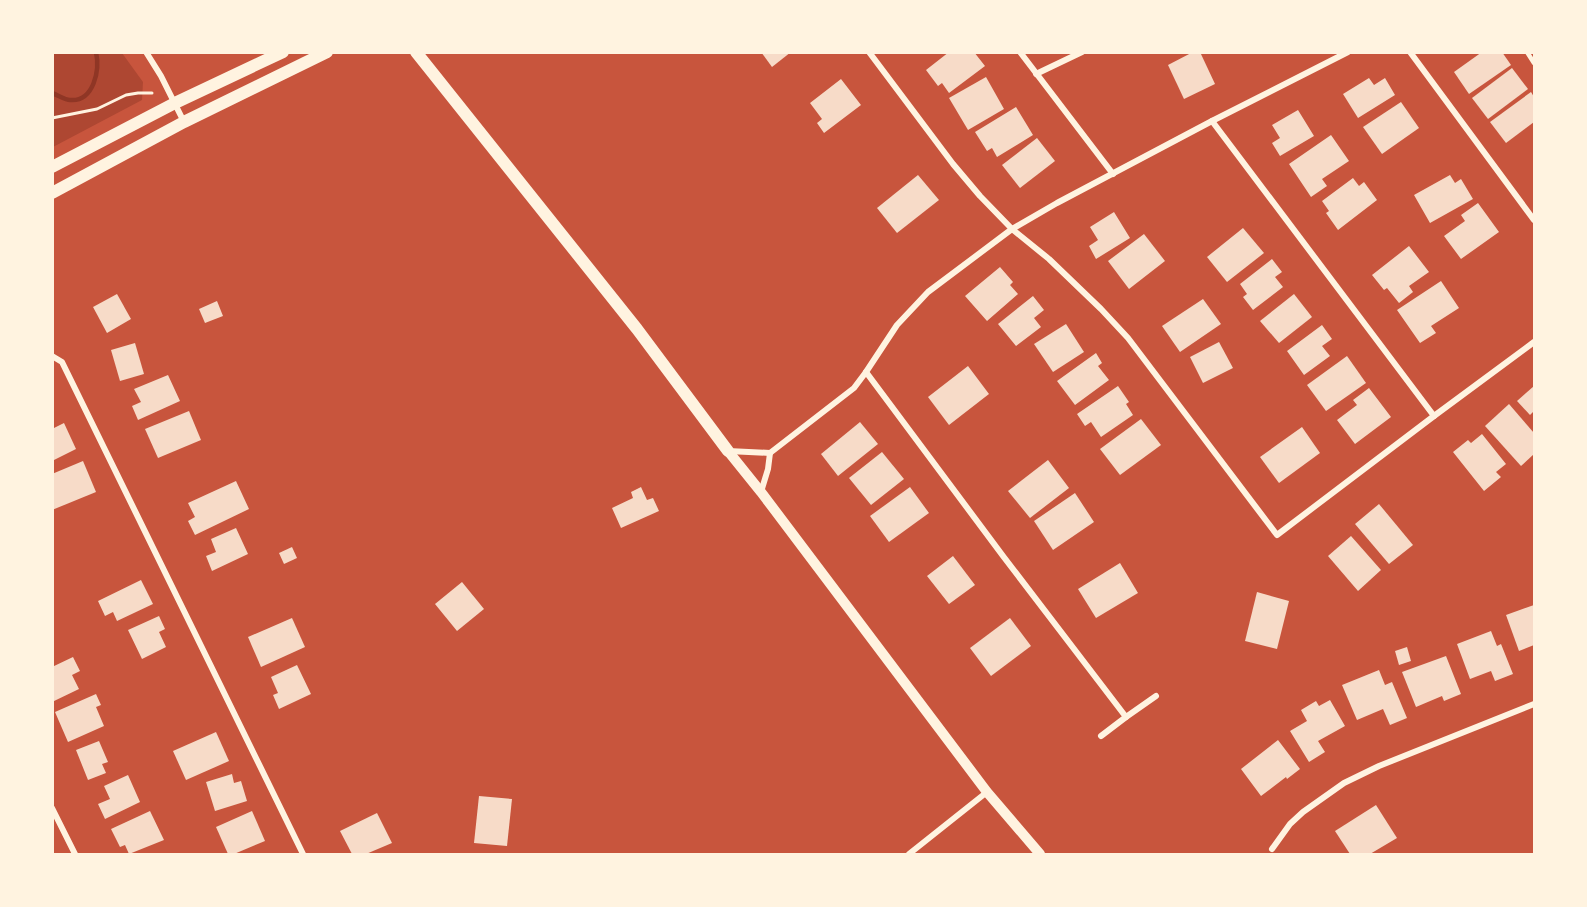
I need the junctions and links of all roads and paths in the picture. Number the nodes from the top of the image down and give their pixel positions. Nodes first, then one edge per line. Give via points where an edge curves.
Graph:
1 (146, 52) edge
2 (283, 52) edge
3 (327, 52) edge
4 (416, 52) edge
5 (869, 52) edge
6 (1020, 52) edge
7 (1082, 52) edge
8 (1348, 52) edge
9 (1410, 52) edge
10 (1527, 52) edge
11 (1534, 63) edge
12 (1036, 75) junction
13 (152, 93) dead end
14 (175, 103) junction
15 (52, 118) edge
16 (1212, 121) junction
17 (184, 122) junction
18 (52, 167) edge
19 (1113, 174) junction
20 (52, 193) edge
21 (1534, 220) edge
22 (1012, 229) junction
23 (1534, 342) edge
24 (52, 356) edge
25 (866, 372) junction
26 (1434, 416) junction
27 (728, 452) junction
28 (770, 453) junction
29 (761, 492) junction
30 (1156, 696) dead end
31 (1534, 704) edge
32 (1126, 717) junction
33 (1101, 736) dead end
34 (987, 792) junction
35 (52, 808) edge
36 (1272, 849) dead end
37 (75, 855) edge
38 (303, 855) edge
39 (909, 855) edge
40 (1040, 855) edge

1 - 14 street
2 - 14 main road
3 - 17 main road
4 - 27 main road via 637,329
5 - 22 street via 953,164
6 - 12 street
7 - 12 street
8 - 16 street
9 - 21 street
10 - 11 lane
12 - 19 street
13 - 15 path via 126,95 97,109
14 - 17 street
14 - 18 main road
16 - 19 street
16 - 26 street
17 - 20 main road
19 - 22 street
22 - 25 street via 928,292 897,325
22 - 26 street via 1049,259 1128,338 1277,535
23 - 26 street
24 - 38 street via 62,362
25 - 28 street via 854,388
25 - 32 street
27 - 28 street
27 - 29 street
28 - 29 street
29 - 34 street
30 - 32 street
31 - 36 street via 1344,783 1303,812
32 - 33 street
34 - 39 street
34 - 40 street
35 - 37 street

